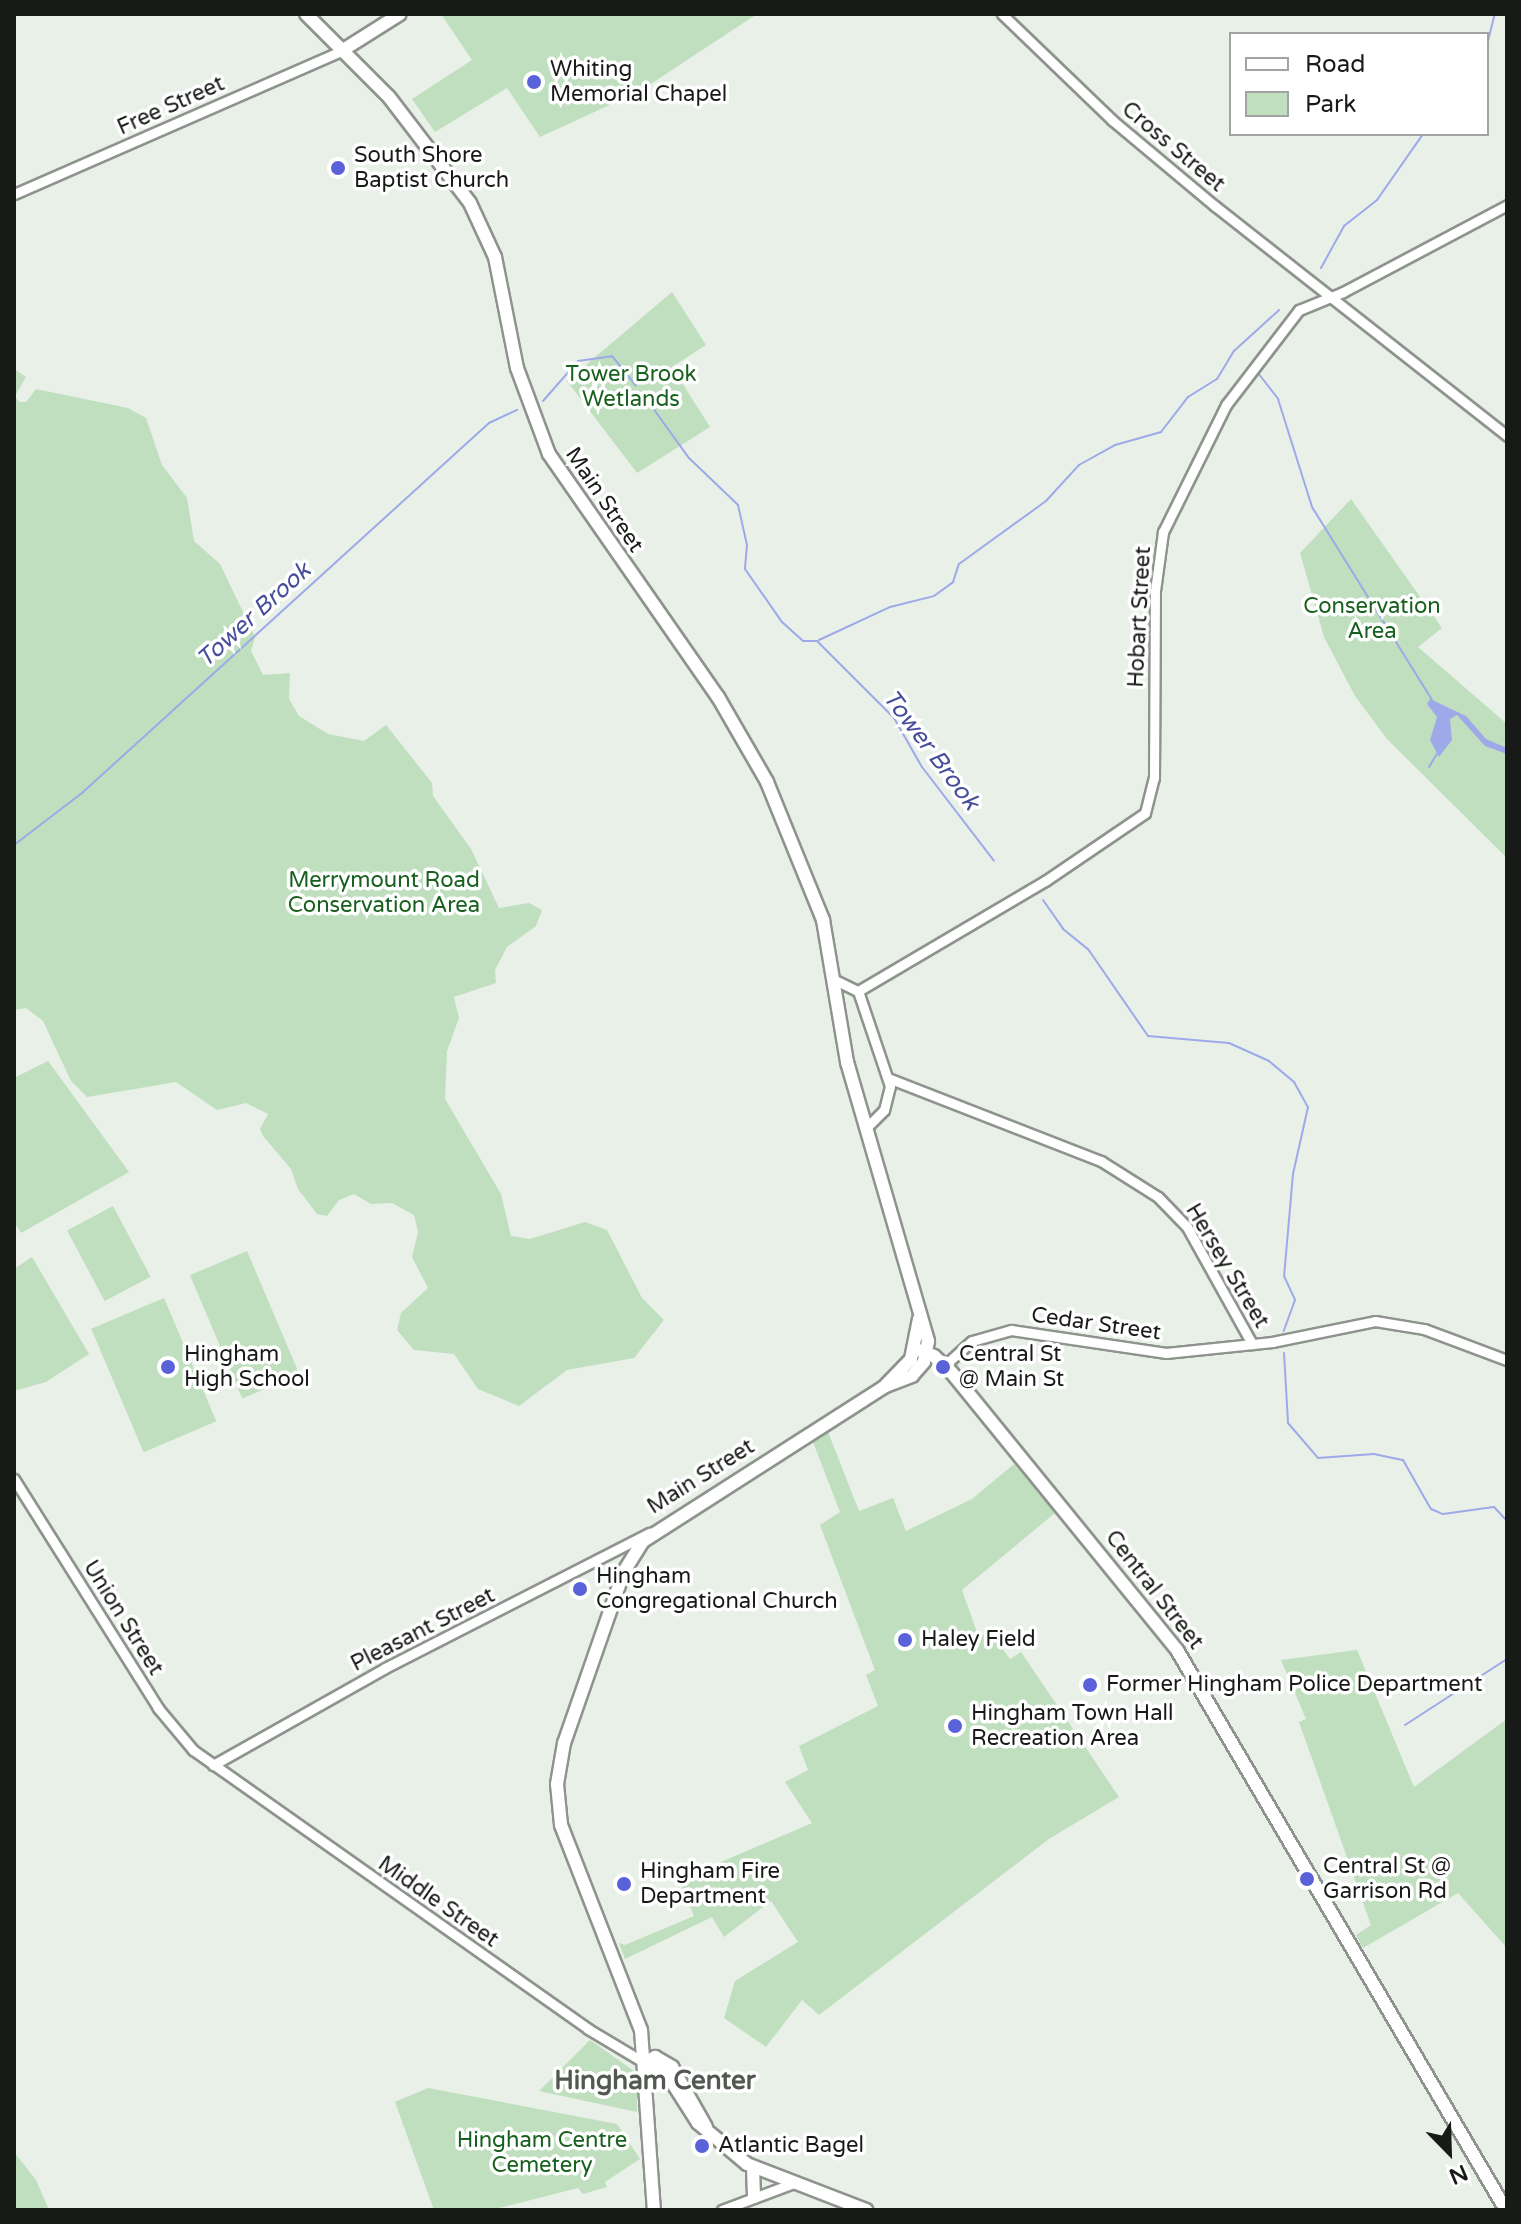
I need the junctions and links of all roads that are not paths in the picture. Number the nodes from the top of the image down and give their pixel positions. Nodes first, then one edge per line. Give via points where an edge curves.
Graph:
1 (306, 14) edge
2 (400, 14) edge
3 (1002, 14) edge
4 (343, 50) junction
5 (14, 194) edge
6 (1507, 205) edge
7 (1332, 295) junction
8 (1507, 436) edge
9 (835, 980) junction
10 (858, 991) junction
11 (888, 1078) junction
12 (865, 1129) junction
13 (1252, 1344) junction
14 (922, 1351) junction
15 (1507, 1360) edge
16 (945, 1365) junction
17 (14, 1479) edge
18 (652, 1532) junction
19 (213, 1765) junction
20 (645, 2063) junction
21 (753, 2168) junction
22 (794, 2183) junction
23 (754, 2197) junction
24 (654, 2210) edge
25 (722, 2210) edge
26 (866, 2210) edge
27 (1506, 2210) edge

1 - 4 main road, Main Street
2 - 4 main road
3 - 7 street, Cross Street via 1112,120
4 - 5 street, Free Street
4 - 9 main road, Main Street via 423,139 477,215 495,257 517,368 544,445 588,516 703,674 758,763 823,920
6 - 7 street, Hobart Street
7 - 8 street, Cross Street
7 - 10 street, Hobart Street via 1293,315 1250,367 1205,442 1166,524 1155,591 1154,778 1145,813 1045,881
9 - 10 street
9 - 12 main road, Main Street via 843,1048
10 - 11 street
11 - 12 street via 889,1100
11 - 13 street, Hersey Street via 1092,1157 1158,1197 1187,1227
12 - 14 main road, Main Street via 919,1316
13 - 15 street, Hersey Street via 1359,1322 1390,1321
13 - 16 street, Cedar Street via 1156,1353 1011,1330 972,1341
14 - 16 main road, Central Street
14 - 18 main road, Main Street via 912,1376 884,1387
16 - 27 main road, Central Street via 1177,1650
17 - 19 street, Union Street via 158,1708 183,1741
18 - 19 street, Pleasant Street via 385,1668
18 - 20 main road, Main Street via 624,1571 564,1743 557,1784 566,1842 639,2023
19 - 20 street, Middle Street via 604,2040
20 - 21 main road via 670,2079 706,2127
20 - 24 main road, Main Street
21 - 22 main road
21 - 23 main road
22 - 23 street
22 - 26 main road
23 - 25 street

